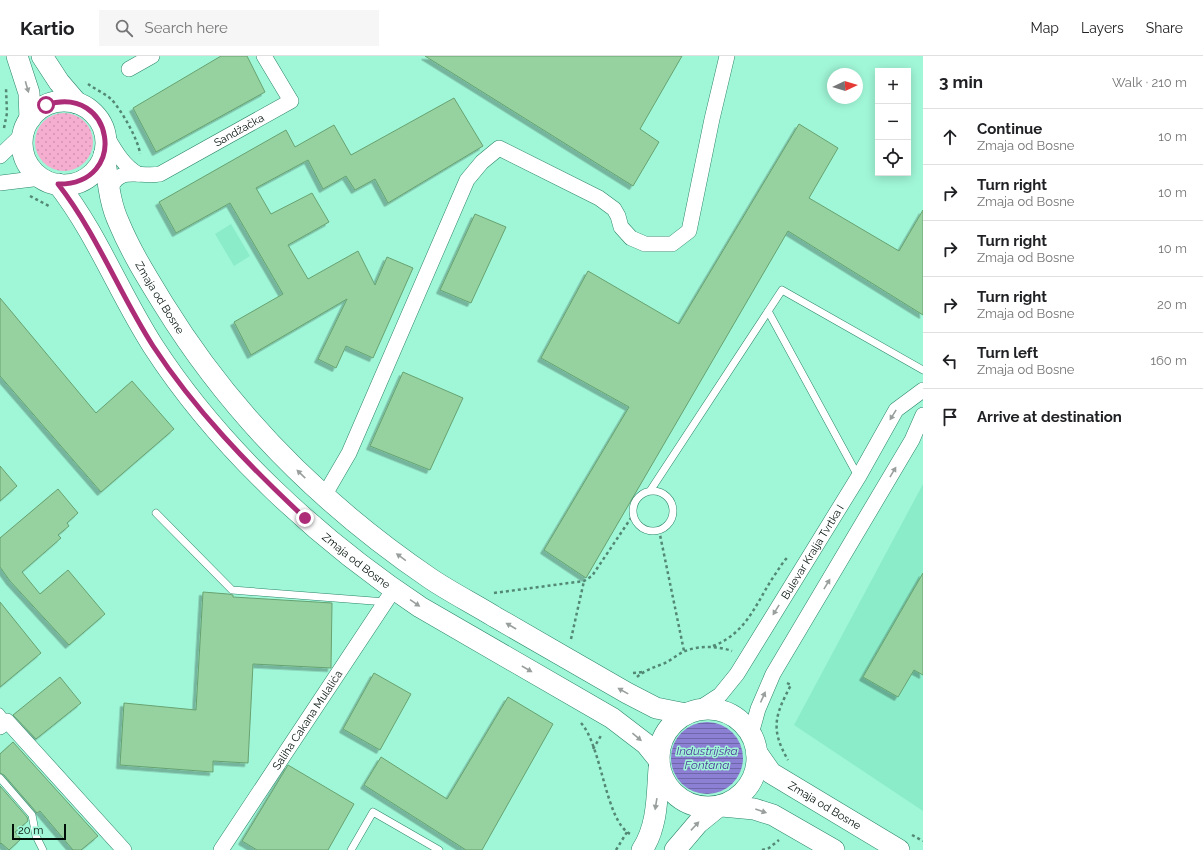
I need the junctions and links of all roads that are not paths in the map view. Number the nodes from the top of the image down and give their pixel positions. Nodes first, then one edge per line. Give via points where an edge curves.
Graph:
1 (17, 56) edge
2 (42, 56) edge
3 (152, 56) edge
4 (264, 56) edge
5 (727, 56) edge
6 (129, 69) dead end
7 (77, 103) junction
8 (26, 126) junction
9 (104, 132) junction
10 (104, 155) junction
11 (0, 156) edge
12 (138, 174) junction
13 (49, 181) junction
14 (0, 183) edge
15 (110, 193) junction
16 (768, 311) junction
17 (923, 370) edge
18 (923, 390) edge
19 (923, 415) edge
20 (858, 476) junction
21 (650, 491) junction
22 (324, 496) junction
23 (156, 513) dead end
24 (390, 596) junction
25 (691, 712) junction
26 (2, 720) edge
27 (754, 744) junction
28 (659, 762) junction
29 (0, 778) edge
30 (721, 806) junction
31 (116, 847) edge
32 (645, 847) edge
33 (43, 850) edge
34 (221, 850) edge
35 (351, 850) edge
36 (439, 850) edge
37 (675, 850) edge
38 (834, 850) edge
39 (899, 850) edge

1 -> 8 main road, Zmaja od Bosne via 29,93
2 - 7 main road, Zmaja od Bosne
3 - 6 street
4 - 12 street, Sandžačka via 291,101 160,174
5 - 22 street via 689,231 672,244 645,244 631,238 621,227 614,209 599,198 499,148 482,162 467,180 349,454
7 - 8 main road, Zmaja od Bosne via 56,102 42,108
7 - 9 main road, Zmaja od Bosne via 88,108 97,117
8 - 11 street
8 - 13 main road, Zmaja od Bosne via 22,146 25,159 32,170
9 - 10 main road, Zmaja od Bosne
9 - 12 street via 115,151 131,170
10 - 13 main road, Zmaja od Bosne via 99,166 81,181 70,184
10 - 15 main road, Zmaja od Bosne
12 - 15 street, Sandžačka via 116,178 112,182
13 - 14 street
13 - 24 main road, Zmaja od Bosne via 75,206 153,346 201,409 268,484
22 -> 15 main road, Zmaja od Bosne via 253,425 213,378 146,276 119,224
16 - 17 lane via 782,290
16 - 20 lane
16 - 21 lane
18 -> 20 street, Bulevar Kralja Tvrtka I via 896,410
27 -> 19 street via 758,709 773,674 912,440
20 -> 25 street, Bulevar Kralja Tvrtka I via 737,674 720,695
21 - 21 lane via 663,493 672,503 673,516 670,523 659,530 645,530 633,515 634,502
25 -> 22 main road, Zmaja od Bosne via 656,708 433,580 374,538
23 - 24 lane via 232,590
24 -> 28 main road, Zmaja od Bosne via 420,607 612,718 646,744
24 - 34 street, Saliha Cakana Mulalića
25 - 27 main road, Zmaja od Bosne via 713,709 728,713 741,722
25 - 28 main road via 674,722 666,733 660,746
26 - 31 street
27 - 30 main road, Zmaja od Bosne via 757,766 752,780 740,796
27 - 39 main road, Zmaja od Bosne via 771,773
28 - 30 main road, Zmaja od Bosne via 664,781 674,794 687,803 703,808
28 -> 32 main road via 652,832
29 - 33 lane via 32,815 36,836
37 -> 30 main road via 698,823
30 -> 38 main road, Zmaja od Bosne via 754,809 791,824
35 - 36 lane via 373,812

